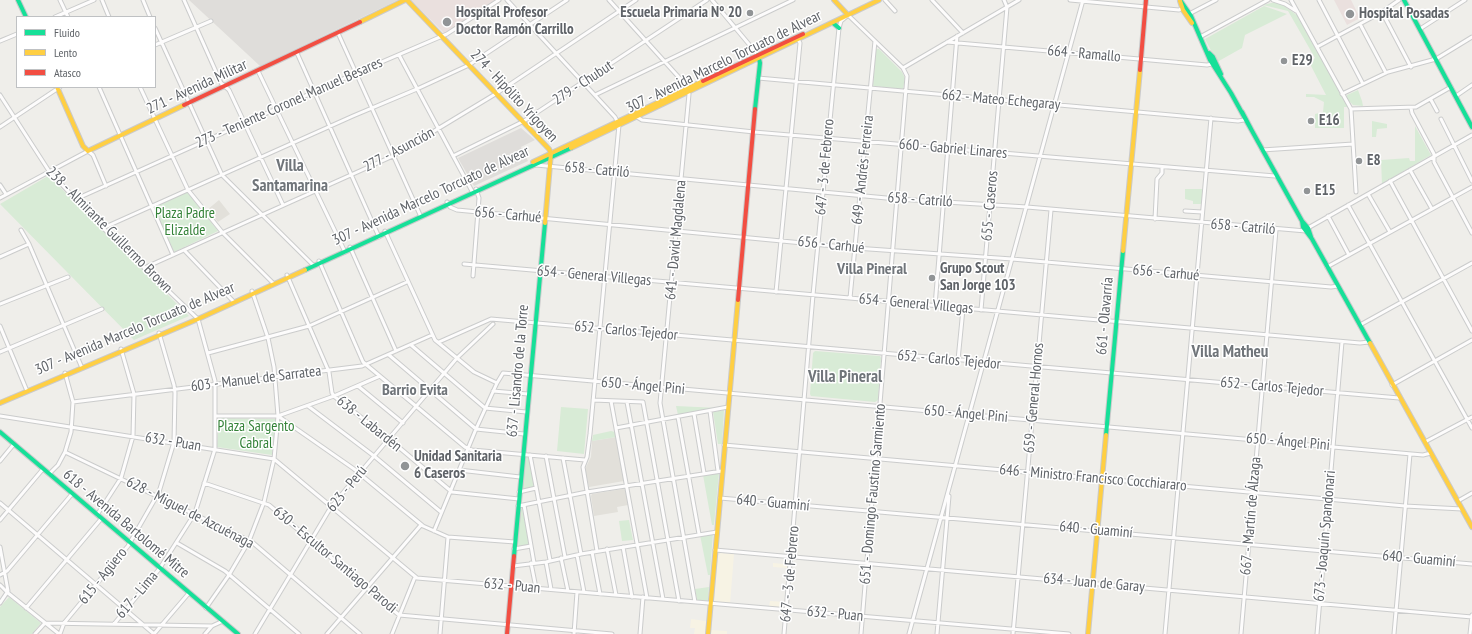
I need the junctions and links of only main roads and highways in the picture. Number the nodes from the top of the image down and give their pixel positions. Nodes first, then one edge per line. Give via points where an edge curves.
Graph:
1 (18, 0) edge
2 (406, 0) edge
3 (834, 0) edge
4 (879, 0) edge
5 (1146, 0) edge
6 (1180, 0) edge
7 (1404, 0) edge
8 (848, 15) junction
9 (26, 16) edge
10 (833, 23) junction
11 (1194, 25) junction
12 (839, 28) road end
13 (798, 38) junction
14 (1208, 52) junction
15 (759, 56) junction
16 (1221, 77) junction
17 (58, 88) edge
18 (1239, 109) junction
19 (1472, 127) edge
20 (1253, 135) junction
21 (551, 155) junction
22 (1268, 162) junction
23 (1283, 189) junction
24 (475, 191) junction
25 (0, 401) edge
26 (0, 432) edge
27 (1472, 527) edge
28 (238, 634) edge
29 (507, 634) edge
30 (708, 634) edge
31 (1088, 634) edge

1 - 9 main road
2 - 17 main road, 271 - Avenida Militar via 88,151
2 - 21 main road, 274 - Hipólito Yrigoyen via 524,121 549,149
3 - 8 main road
4 - 8 main road
5 - 31 main road, 661 - Olavarría
6 - 11 main road
6 - 11 main road via 1182,8
7 - 19 main road
8 - 10 main road, 307 - Avenida Marcelo Torcuato de Alvear
8 - 13 main road, 307 - Avenida Marcelo Torcuato de Alvear
10 - 12 main road
10 - 13 main road, 307 - Avenida Marcelo Torcuato de Alvear
11 - 14 main road
13 - 15 main road, 307 - Avenida Marcelo Torcuato de Alvear
14 - 16 main road
14 - 16 main road via 1213,57
15 - 21 main road, 307 - Avenida Marcelo Torcuato de Alvear
15 - 30 main road via 754,132 720,471
16 - 18 main road
18 - 20 main road
18 - 20 main road via 1246,117
20 - 22 main road
21 - 24 main road, 307 - Avenida Marcelo Torcuato de Alvear
21 - 24 main road, 307 - Avenida Marcelo Torcuato de Alvear
21 - 29 main road, 637 - Lisandro de la Torre
22 - 23 main road
22 - 23 main road
23 - 27 main road
24 - 25 main road, 307 - Avenida Marcelo Torcuato de Alvear via 197,318
26 - 28 main road, 618 - Avenida Bartolomé Mitre

